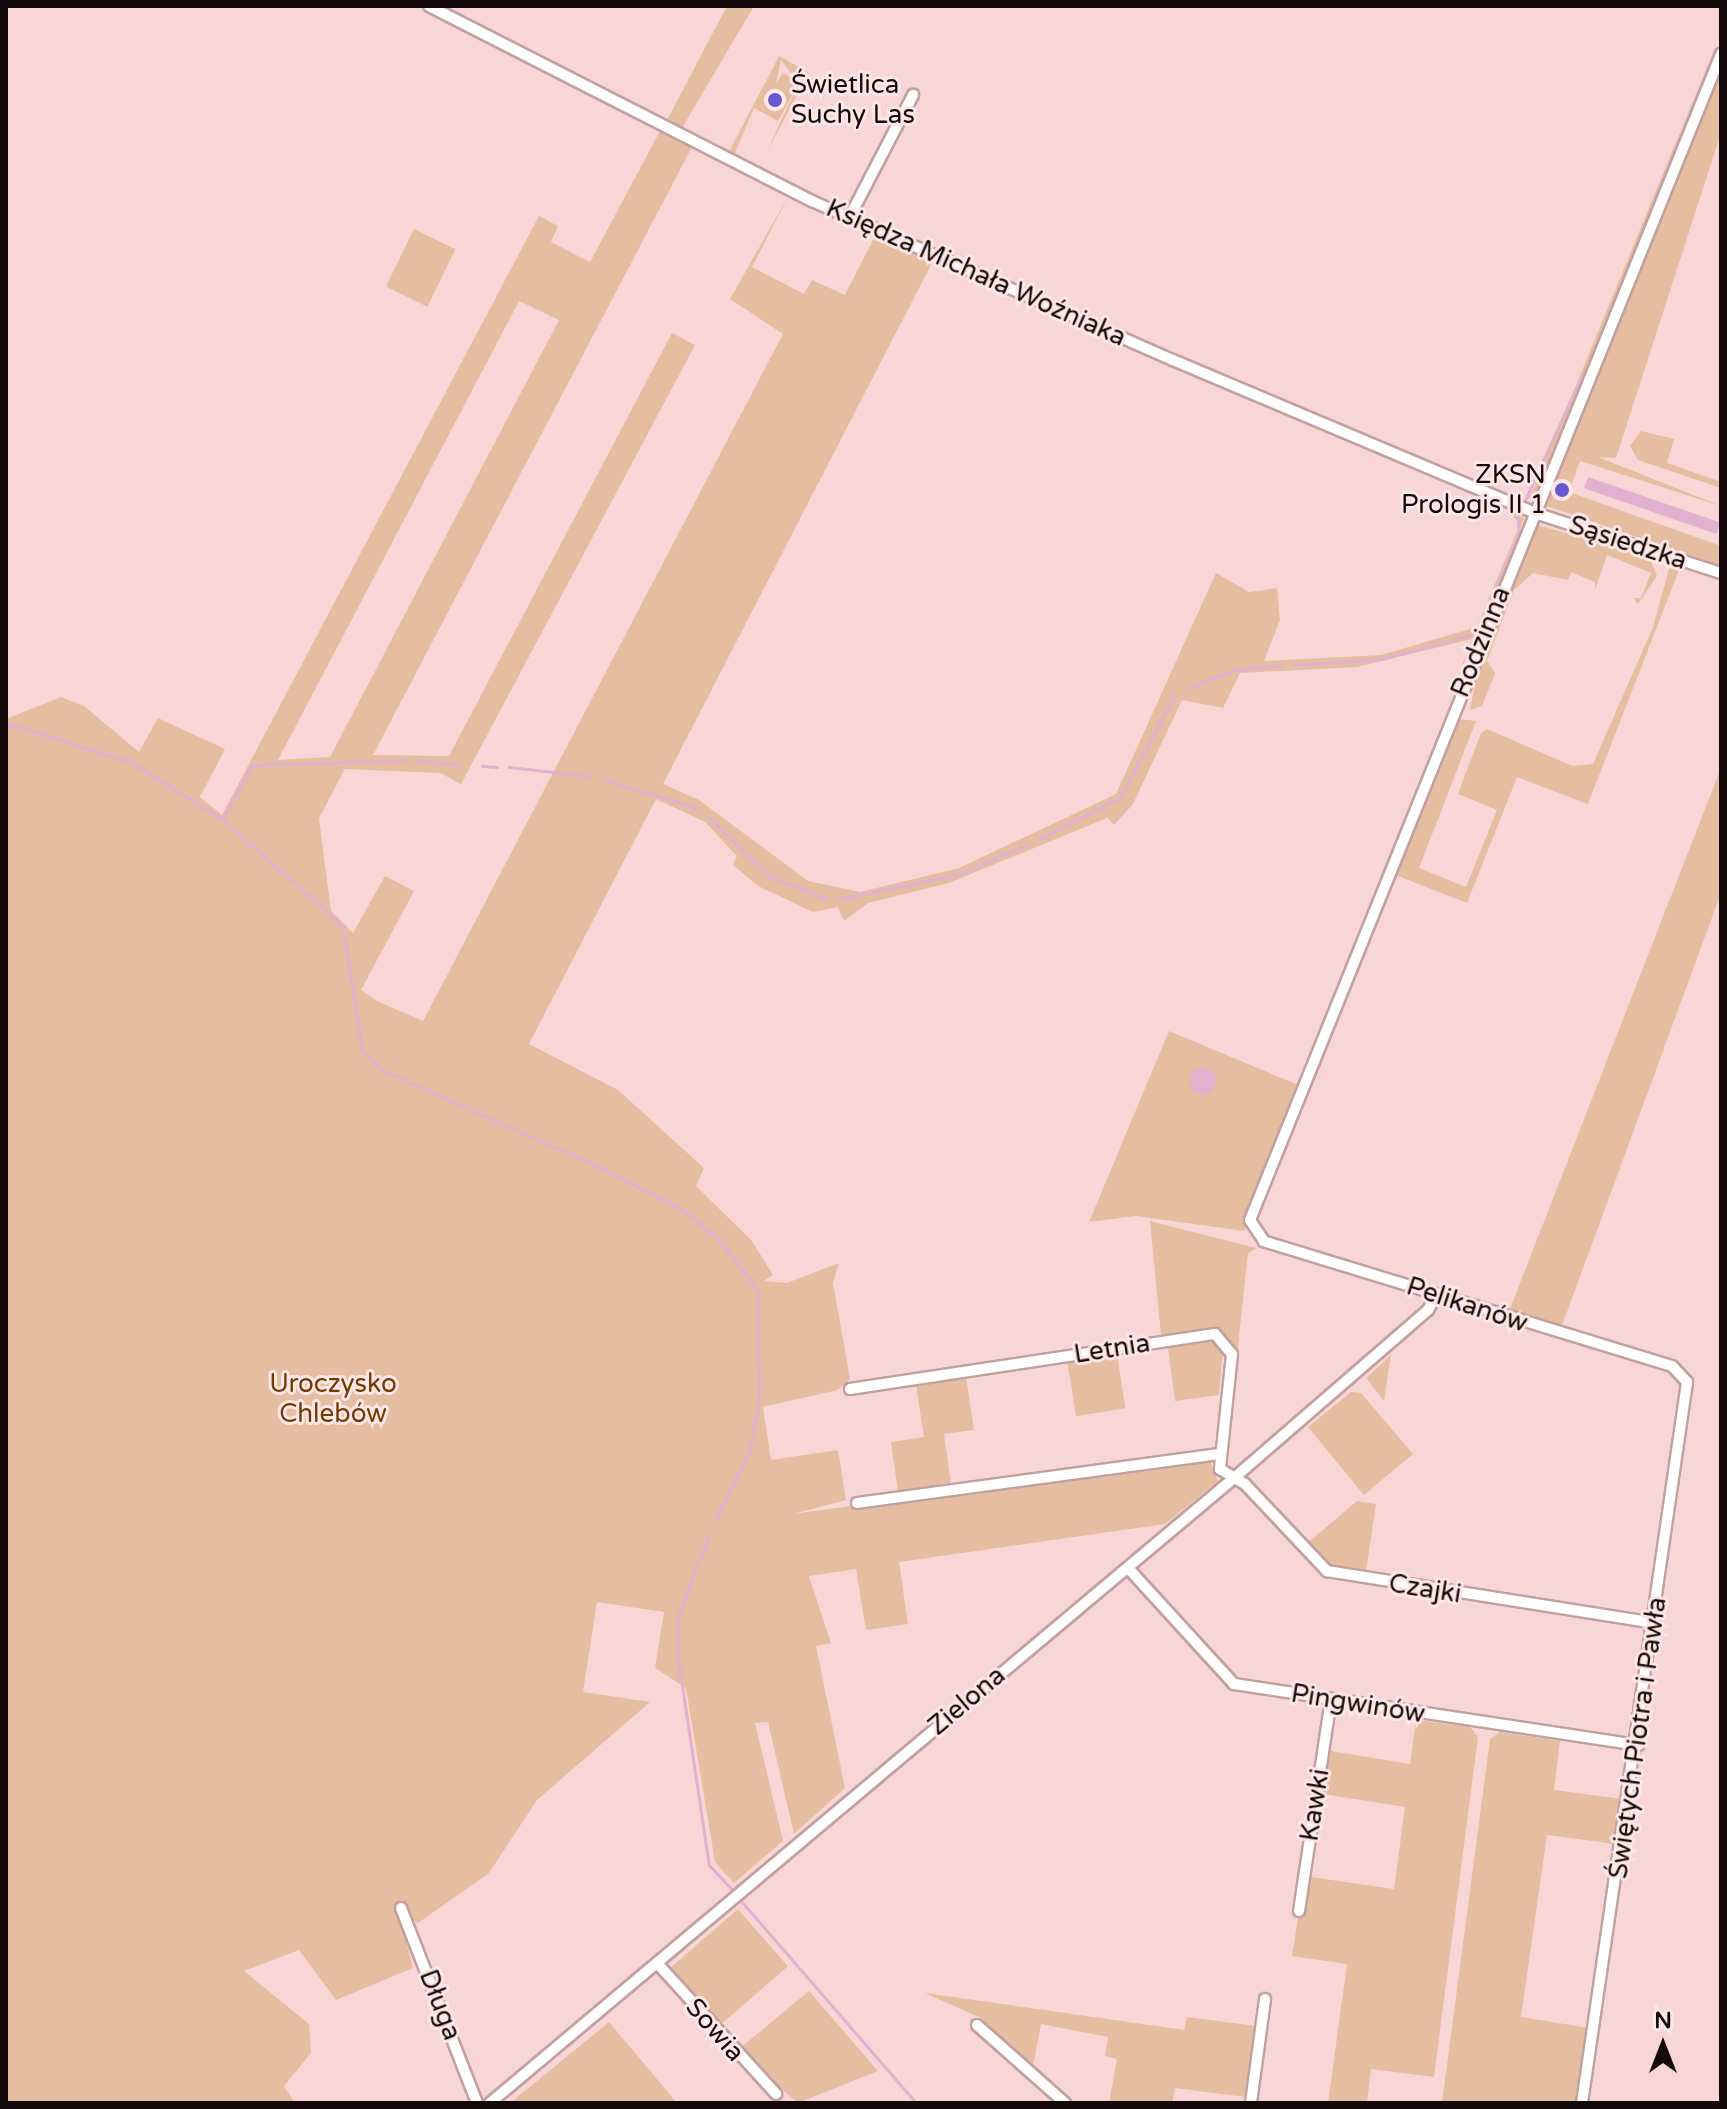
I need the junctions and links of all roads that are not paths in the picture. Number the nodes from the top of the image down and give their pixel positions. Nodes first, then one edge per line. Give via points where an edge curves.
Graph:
1 (429, 6) edge
2 (1721, 54) edge
3 (913, 95) dead end
4 (849, 218) junction
5 (1535, 513) junction
6 (1721, 573) edge
7 (1253, 1232) joint
8 (1437, 1294) junction
9 (1682, 1373) joint
10 (850, 1389) dead end
11 (1218, 1454) junction
12 (1234, 1478) junction
13 (857, 1503) dead end
14 (1128, 1568) junction
15 (1655, 1623) junction
16 (1331, 1700) junction
17 (1638, 1745) junction
18 (401, 1908) dead end
19 (1299, 1911) dead end
20 (657, 1963) junction
21 (1265, 1999) dead end
22 (977, 2025) dead end
23 (776, 2094) dead end
24 (477, 2103) edge
25 (490, 2103) edge
26 (1065, 2103) edge
27 (1251, 2103) edge
28 (1582, 2103) edge

1 - 4 street, Księdza Michała Woźniaka
2 - 5 street, Rodzinna
3 - 4 street
4 - 5 street, Księdza Michała Woźniaka
5 - 6 street, Sąsiedzka
5 - 7 street, Rodzinna via 1260,1192
7 - 8 street, Pelikanów
8 - 9 street, Pelikanów
8 - 12 street, Zielona via 1428,1310
9 - 15 street, Świętych Piotra i Pawła via 1688,1400
10 - 11 street, Letnia via 1215,1334 1232,1354
11 - 12 street via 1220,1469
11 - 13 street
12 - 14 street, Zielona
12 - 15 street, Czajki via 1327,1571
14 - 16 street, Pingwinów via 1234,1684
14 - 20 street, Zielona
15 - 17 street, Świętych Piotra i Pawła
16 - 17 street, Pingwinów
16 - 19 street, Kawki
17 - 28 street, Świętych Piotra i Pawła
18 - 24 street, Długa
20 - 23 street, Sowia
20 - 25 street, Zielona
21 - 27 street
22 - 26 street

